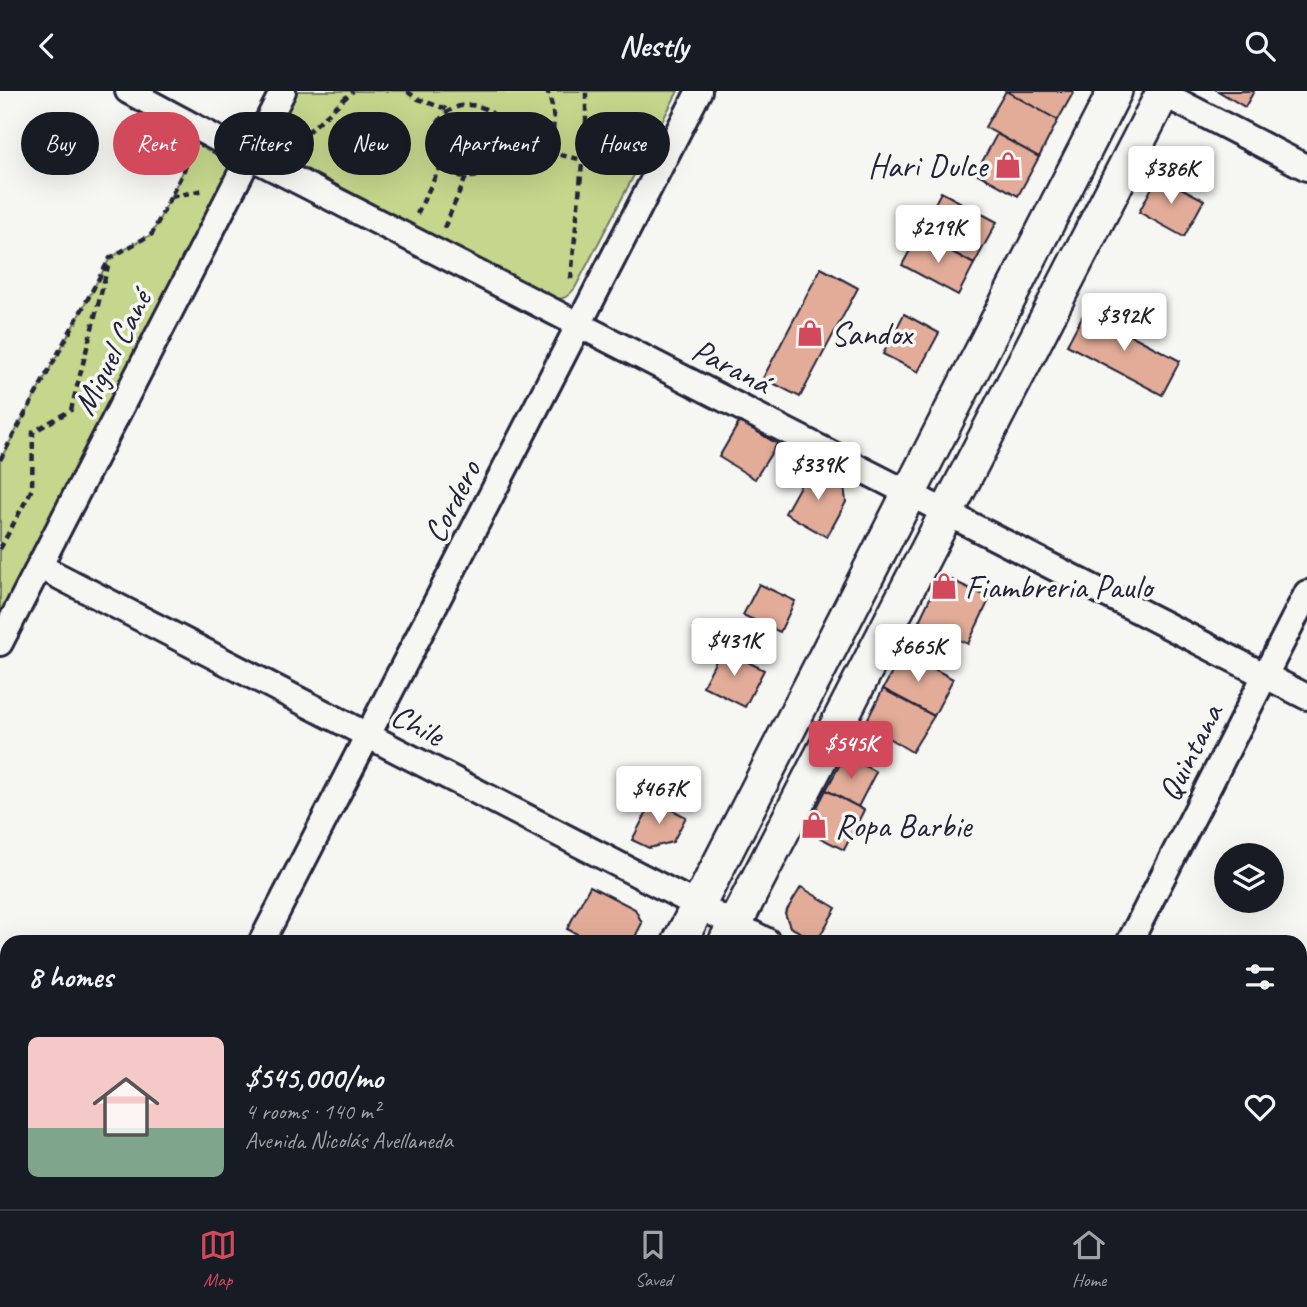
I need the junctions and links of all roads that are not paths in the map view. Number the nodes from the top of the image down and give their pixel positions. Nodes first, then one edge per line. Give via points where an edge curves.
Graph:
1 (128, 91) edge
2 (283, 91) edge
3 (699, 91) edge
4 (1115, 91) edge
5 (1161, 92) edge
6 (276, 112) edge
7 (214, 137) edge
8 (1307, 168) edge
9 (252, 175) edge
10 (287, 175) edge
11 (573, 322) junction
12 (910, 492) junction
13 (946, 512) junction
14 (39, 565) junction
15 (1307, 593) edge
16 (0, 643) edge
17 (1265, 675) junction
18 (1307, 697) edge
19 (368, 736) junction
20 (698, 906) junction
21 (730, 933) edge
22 (265, 935) edge
23 (683, 935) edge
24 (1133, 935) edge

1 - 7 street, Paraná
2 - 6 street, Miguel Cané
3 - 11 street, Cordero
4 - 12 main road
5 - 8 street
5 - 13 main road
9 - 14 street, Miguel Cané
10 - 11 street, Paraná
11 - 12 street, Paraná
11 - 19 street, Cordero
12 - 13 street, Paraná
12 - 20 main road
13 - 17 street, Paraná
13 - 21 main road
14 - 16 street, Miguel Cané
14 - 19 street, Chile
15 - 17 street, Quintana
17 - 18 street, Paraná
17 - 24 street, Quintana
19 - 20 street, Chile
19 - 22 street, Cordero
20 - 21 street, Chile
20 - 23 main road

